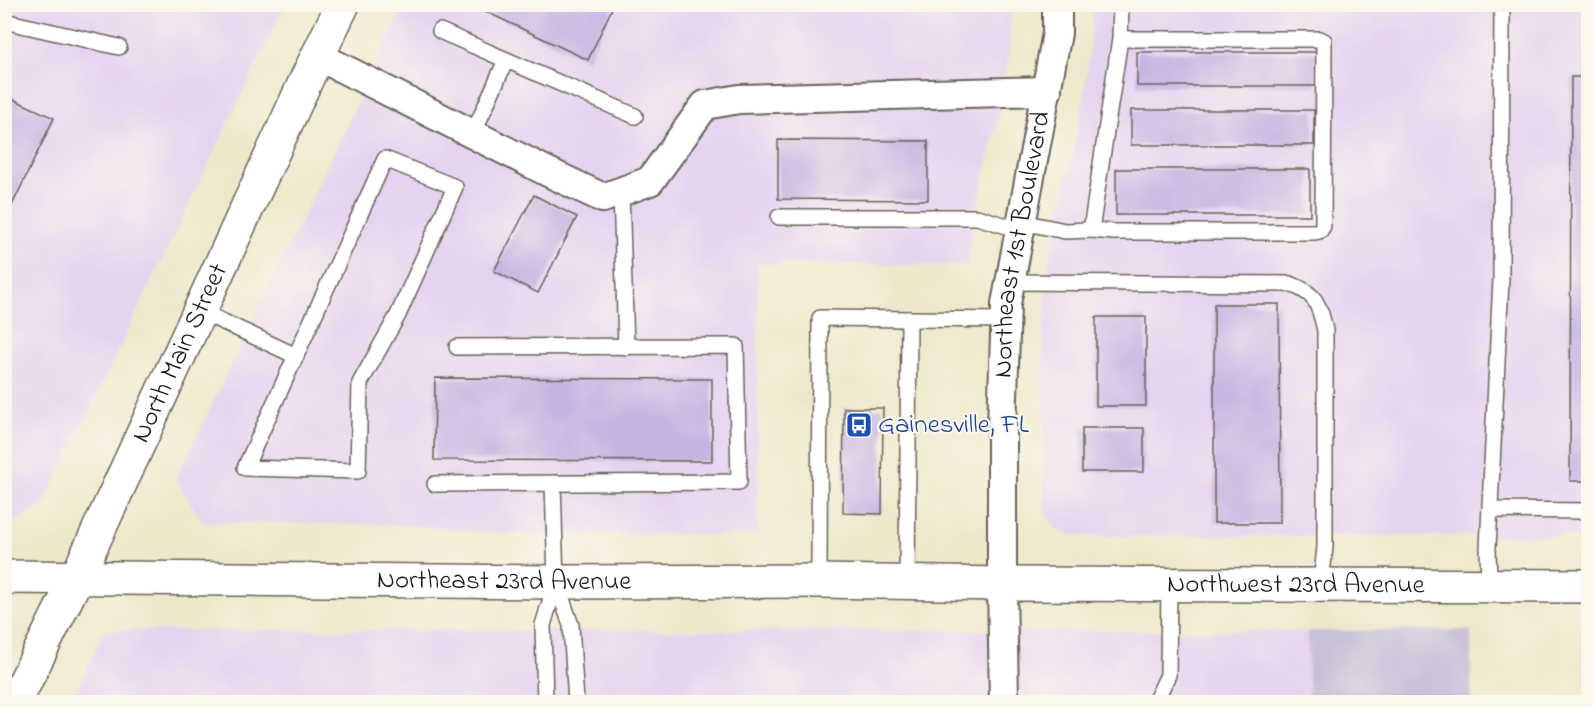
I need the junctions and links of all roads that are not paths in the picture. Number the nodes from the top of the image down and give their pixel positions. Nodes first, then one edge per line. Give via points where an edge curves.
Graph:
1 (344, 4) edge
2 (1057, 4) edge
3 (1121, 4) edge
4 (1503, 4) edge
5 (4, 21) edge
6 (440, 31) dead end
7 (1120, 39) junction
8 (119, 47) dead end
9 (318, 56) junction
10 (506, 60) junction
11 (1047, 91) junction
12 (635, 116) dead end
13 (473, 134) junction
14 (621, 192) junction
15 (779, 218) dead end
16 (1021, 226) junction
17 (1091, 230) junction
18 (1010, 282) junction
19 (200, 311) junction
20 (909, 319) junction
21 (1006, 320) junction
22 (457, 347) dead end
23 (626, 347) junction
24 (296, 356) junction
25 (553, 483) junction
26 (435, 484) dead end
27 (1490, 510) junction
28 (1588, 511) edge
29 (4, 577) edge
30 (77, 578) junction
31 (819, 581) junction
32 (556, 582) junction
33 (907, 583) junction
34 (1002, 584) junction
35 (1169, 584) junction
36 (1321, 584) junction
37 (1489, 585) junction
38 (1588, 586) edge
39 (15, 702) edge
40 (545, 702) edge
41 (576, 702) edge
42 (1004, 702) edge
43 (1155, 702) edge

1 - 9 main road, North Main Street
2 - 11 street, Northeast 1st Boulevard via 1057,33
3 - 7 lane
4 - 27 lane via 1501,279
5 - 8 lane
6 - 10 lane
7 - 17 lane
7 - 17 lane via 1324,41 1323,226 1315,232
9 - 13 street
9 - 19 main road, North Main Street
10 - 12 lane
10 - 13 lane
11 - 14 street via 739,99 705,105 650,182
11 - 16 street, Northeast 1st Boulevard
13 - 14 street via 603,198
14 - 23 lane
15 - 16 lane via 977,218
16 - 17 lane
16 - 18 street, Northeast 1st Boulevard
18 - 21 street, Northeast 1st Boulevard
18 - 36 lane via 1290,284 1313,295 1325,330 1325,547
19 - 24 lane
19 - 30 main road, North Main Street
20 - 21 lane
20 - 31 lane via 820,318
20 - 33 lane
21 - 34 street, Northeast 1st Boulevard
22 - 23 lane
23 - 25 lane via 736,346 739,482
24 - 24 lane via 385,159 455,187 398,315 360,383 358,471 245,468
25 - 26 lane
25 - 32 lane
27 - 28 lane
27 - 37 lane
29 - 30 main road, Northeast 23rd Avenue
30 - 32 main road, Northeast 23rd Avenue
30 - 39 main road, North Main Street
31 - 32 main road, Northeast 23rd Avenue
31 - 33 main road, Northeast 23rd Avenue
32 - 40 lane via 543,625
32 - 41 lane via 571,625
33 - 34 main road, Northeast 23rd Avenue
34 - 35 main road, Northwest 23rd Avenue
34 - 42 street, Northeast 1st Boulevard
35 - 36 main road, Northwest 23rd Avenue
35 - 43 lane via 1168,675
36 - 37 main road, Northwest 23rd Avenue
37 - 38 main road, Northwest 23rd Avenue

